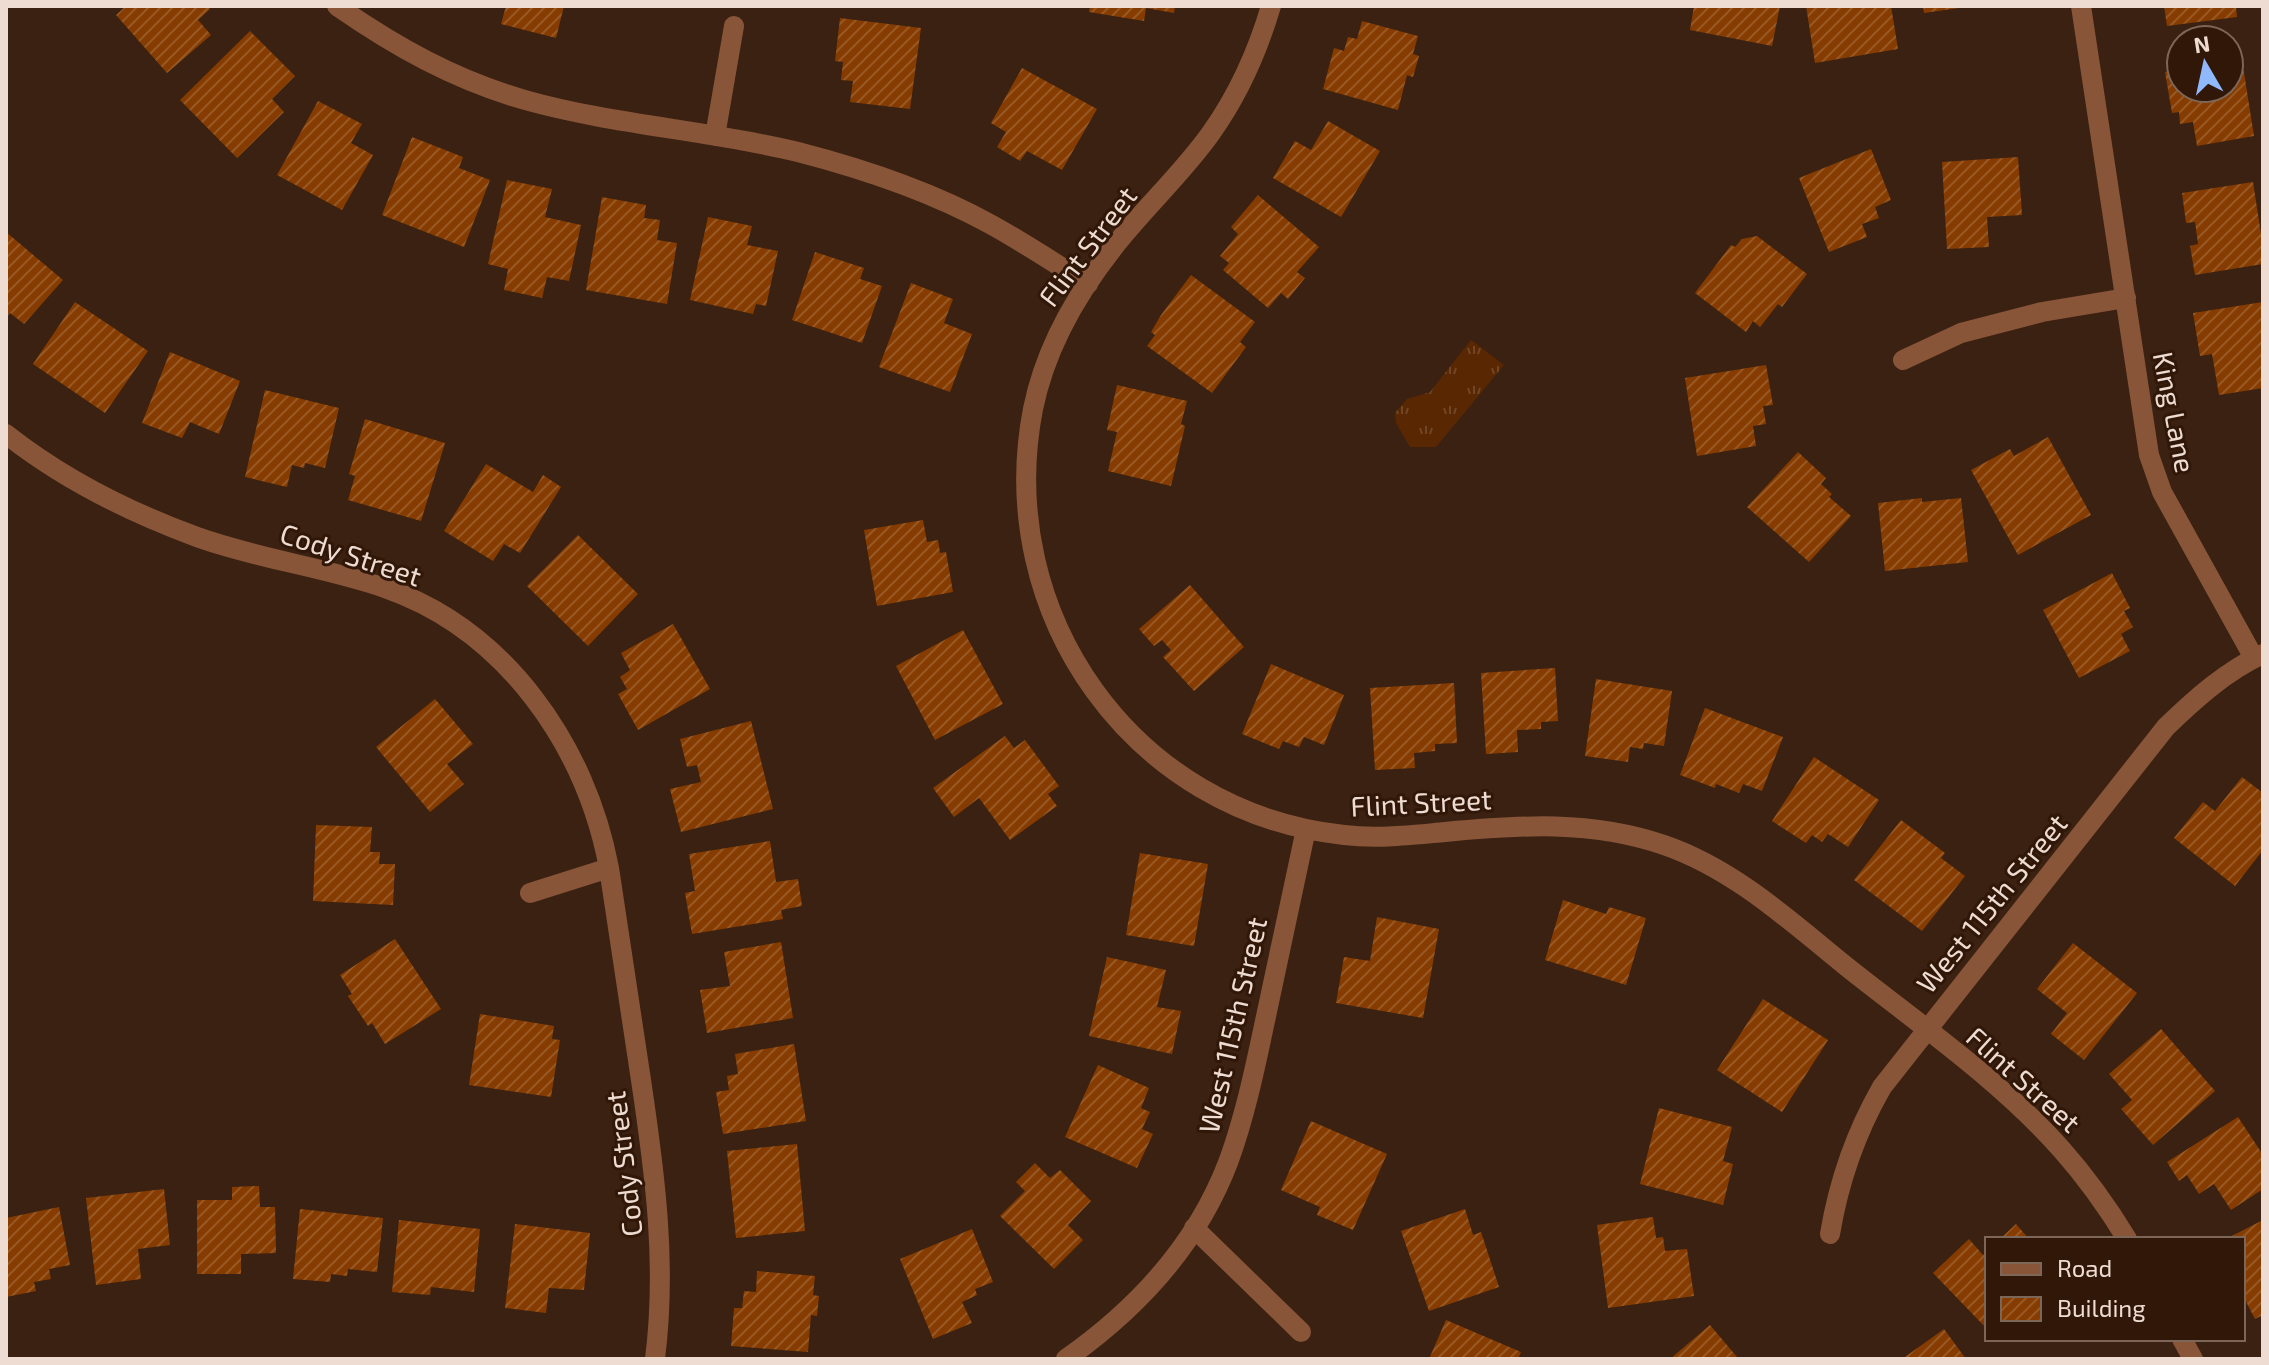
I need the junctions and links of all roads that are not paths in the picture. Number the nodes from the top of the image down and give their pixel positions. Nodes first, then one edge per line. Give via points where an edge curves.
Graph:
1 (337, 6) edge
2 (1271, 6) edge
3 (2081, 6) edge
4 (734, 26) dead end
5 (715, 136) junction
6 (1088, 284) junction
7 (2126, 298) junction
8 (1903, 360) dead end
9 (6, 434) edge
10 (2258, 656) edge
11 (1306, 829) junction
12 (609, 868) junction
13 (530, 893) dead end
14 (1926, 1029) junction
15 (1194, 1228) junction
16 (1830, 1234) dead end
17 (2126, 1237) edge
18 (1301, 1332) dead end
19 (2183, 1341) edge
20 (655, 1359) edge
21 (1066, 1359) edge
22 (2193, 1359) edge

1 - 5 street via 388,42 497,90 569,110
2 - 6 street, Flint Street via 1249,67 1214,130
3 - 7 street, King Lane
4 - 5 street
5 - 6 street via 877,174 992,225
6 - 11 street, Flint Street via 1054,343 1028,439 1032,550 1055,622 1090,686 1139,743 1224,800
7 - 8 street via 1961,333
7 - 10 street, King Lane via 2149,455 2162,492
9 - 12 street, Cody Street via 120,505 200,538 388,589 454,624 511,672 557,730 590,796
10 - 14 street, West 115th Street via 2166,727
11 - 14 street, Flint Street via 1381,837 1558,824 1668,846 1745,887
11 - 15 street, West 115th Street via 1250,1090 1228,1161
12 - 13 street
12 - 20 street, Cody Street via 658,1200 662,1273
14 - 16 street, West 115th Street via 1864,1120 1840,1183
14 - 17 street, Flint Street via 2063,1150
15 - 18 street
15 - 21 street, West 115th Street via 1134,1305
19 - 22 street

